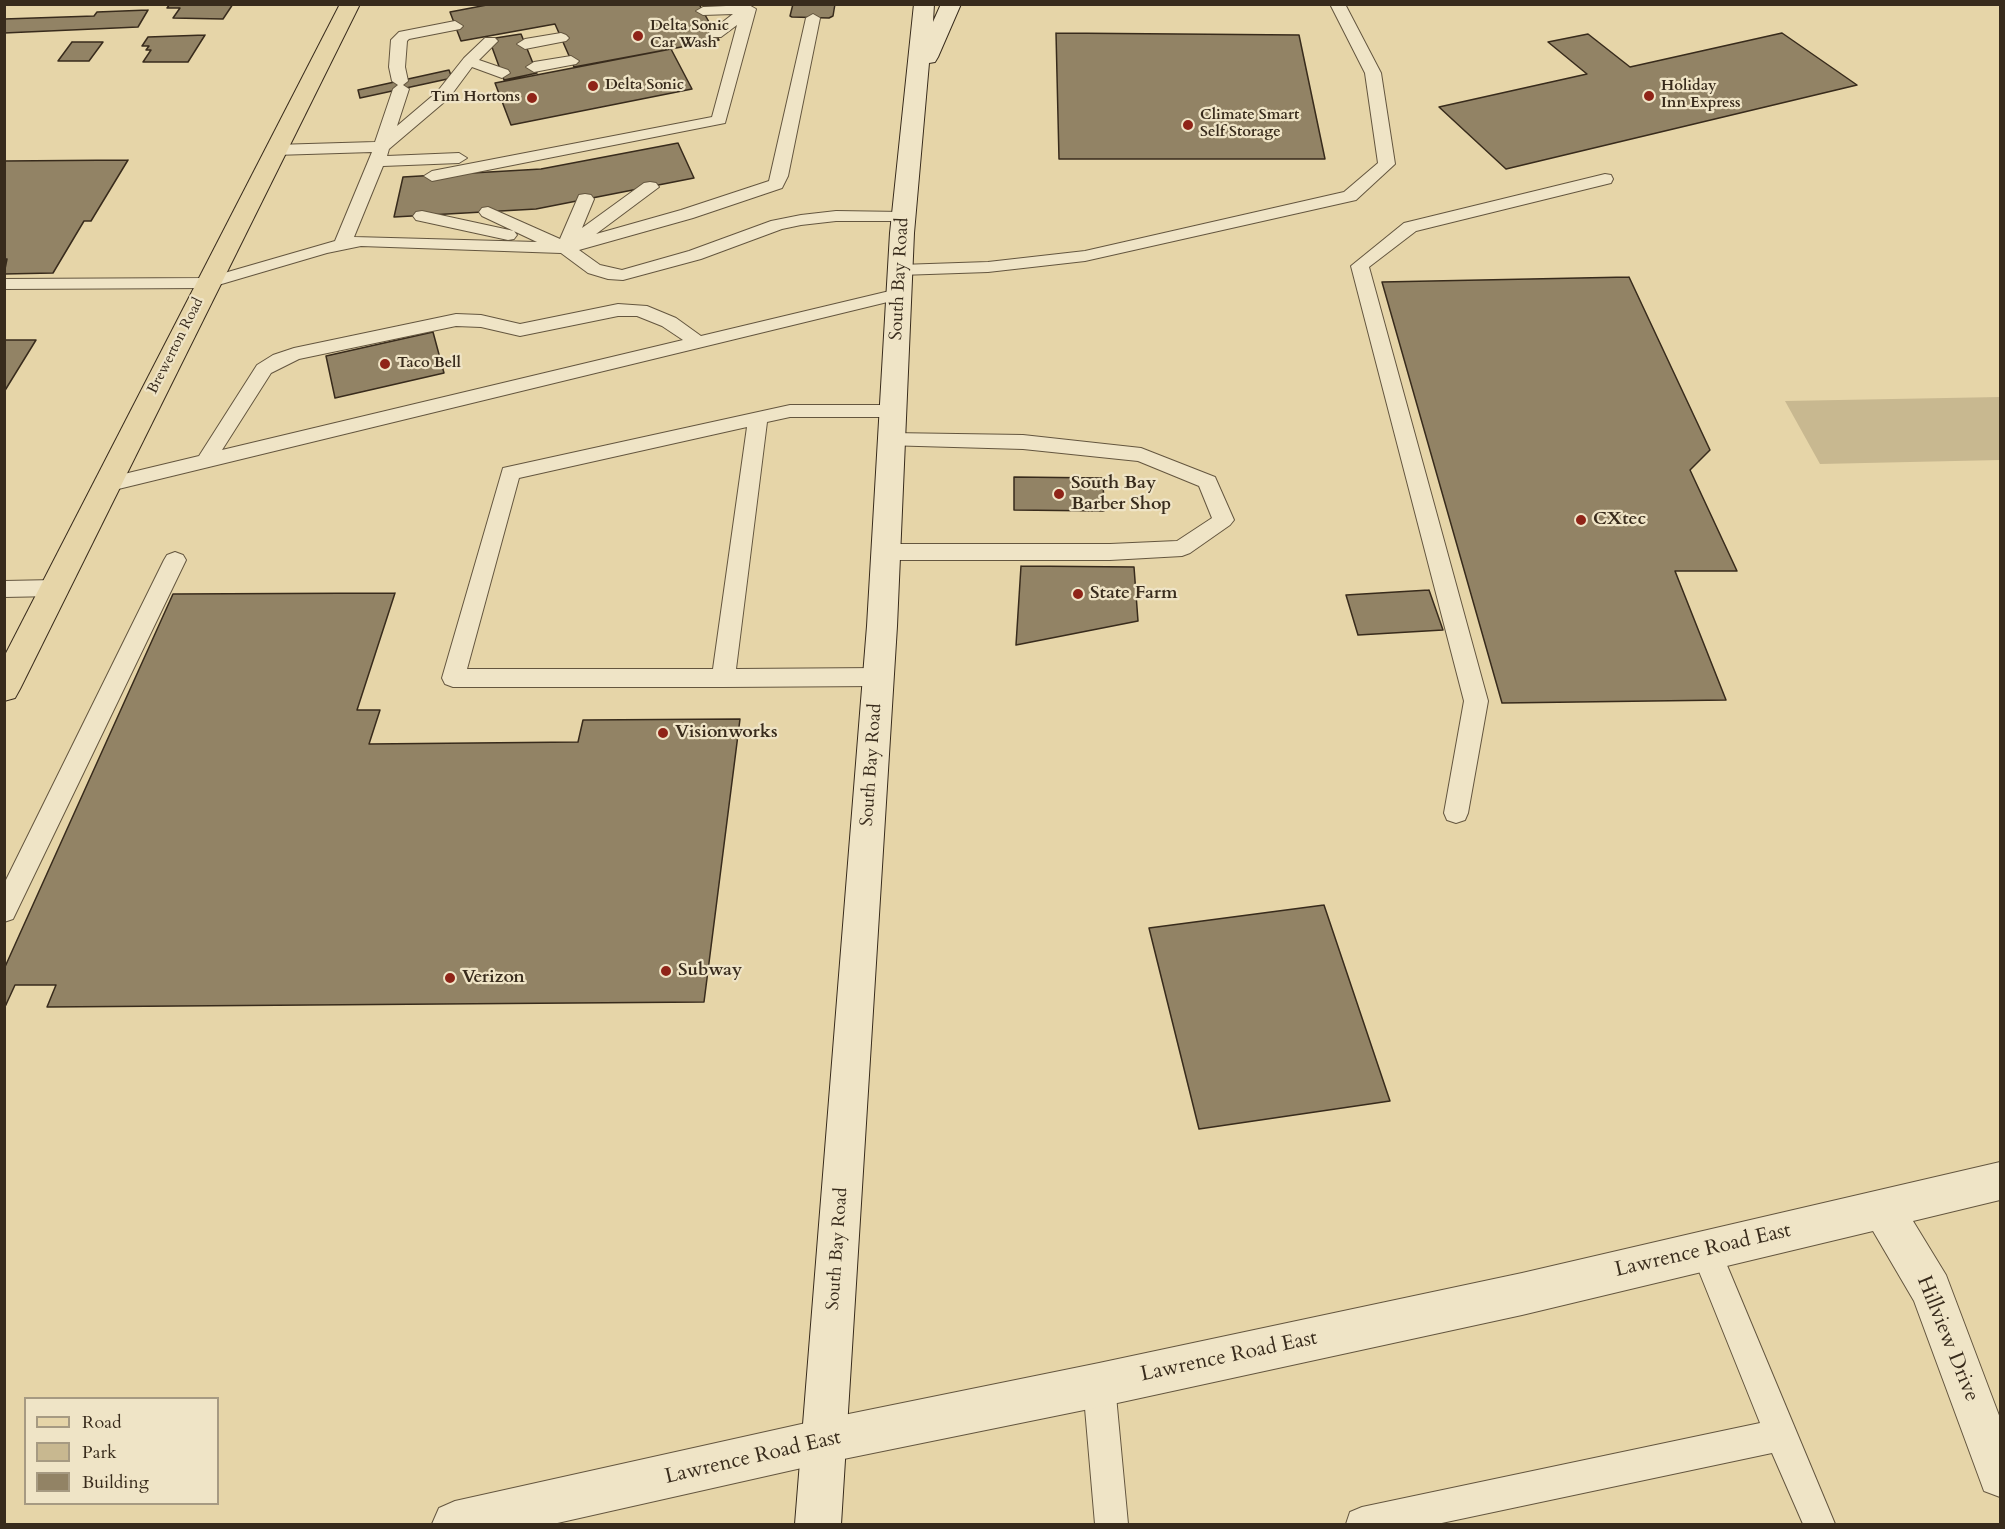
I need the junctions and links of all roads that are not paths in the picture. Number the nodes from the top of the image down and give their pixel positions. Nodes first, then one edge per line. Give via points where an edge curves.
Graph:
1 (350, 4) edge
2 (720, 4) edge
3 (924, 4) edge
4 (951, 4) edge
5 (1337, 4) edge
6 (749, 9) junction
7 (813, 18) dead end
8 (455, 26) dead end
9 (528, 51) joint
10 (469, 61) junction
11 (915, 84) junction
12 (275, 150) junction
13 (635, 151) dead end
14 (379, 154) junction
15 (531, 156) junction
16 (572, 163) dead end
17 (495, 172) dead end
18 (432, 176) dead end
19 (1605, 179) dead end
20 (650, 187) dead end
21 (585, 199) dead end
22 (488, 212) dead end
23 (422, 216) dead end
24 (903, 217) junction
25 (342, 244) junction
26 (565, 248) junction
27 (899, 282) junction
28 (208, 283) junction
29 (4, 284) edge
30 (698, 342) junction
31 (758, 418) junction
32 (892, 426) junction
33 (205, 462) junction
34 (106, 485) junction
35 (886, 552) junction
36 (176, 560) dead end
37 (55, 588) junction
38 (4, 589) edge
39 (879, 677) junction
40 (723, 678) junction
41 (4, 688) edge
42 (1456, 813) dead end
43 (4, 911) edge
44 (2001, 1180) edge
45 (1883, 1209) junction
46 (1706, 1249) junction
47 (1099, 1385) junction
48 (1781, 1435) junction
49 (824, 1442) junction
50 (2001, 1475) edge
51 (455, 1524) edge
52 (818, 1524) edge
53 (1112, 1524) edge
54 (1362, 1524) edge
55 (1819, 1524) edge

1 - 12 main road, Brewerton Road
2 - 6 lane
3 - 11 main road, South Bay Road
4 - 11 main road
5 - 27 lane via 1373,73 1387,164 1350,196 1085,256
6 - 6 lane via 709,22
6 - 15 lane via 719,120
7 - 26 lane via 776,184
8 - 14 lane via 404,35 399,40 400,85
9 - 9 lane via 564,44
10 - 10 lane via 496,57
10 - 14 lane via 442,95
11 - 24 main road, South Bay Road
12 - 14 lane
12 - 28 main road, Brewerton Road
13 - 15 lane
14 - 15 lane
14 - 25 lane
15 - 16 lane
15 - 17 lane
15 - 18 lane
19 - 42 lane via 1410,227 1360,266 1476,701
20 - 26 lane
21 - 26 lane
22 - 26 lane
23 - 26 lane
24 - 26 lane via 801,219 623,275 594,269
24 - 27 main road, South Bay Road
25 - 26 lane via 361,241
25 - 28 lane
27 - 30 lane
27 - 32 main road, South Bay Road
28 - 29 lane
28 - 34 main road, Brewerton Road
30 - 33 lane
30 - 33 lane via 669,321 640,310 618,310 520,330 456,320 294,354 264,369
31 - 32 lane via 790,411
31 - 40 lane
31 - 40 lane via 510,473 453,678
32 - 35 main road, South Bay Road
32 - 35 lane via 1141,455 1208,482 1223,520 1182,548 1110,552
33 - 34 lane
34 - 37 main road, Brewerton Road
35 - 39 main road, South Bay Road
36 - 43 lane
37 - 38 lane
37 - 41 main road, Brewerton Road
39 - 40 lane
39 - 49 main road, South Bay Road
44 - 45 main road, Lawrence Road East
45 - 46 main road, Lawrence Road East
45 - 50 main road, Hillview Drive via 1931,1290
46 - 47 main road, Lawrence Road East via 1522,1294
46 - 48 lane
47 - 49 main road, Lawrence Road East
47 - 53 lane
48 - 54 lane
48 - 55 lane
49 - 51 main road, Lawrence Road East
49 - 52 main road, South Bay Road

